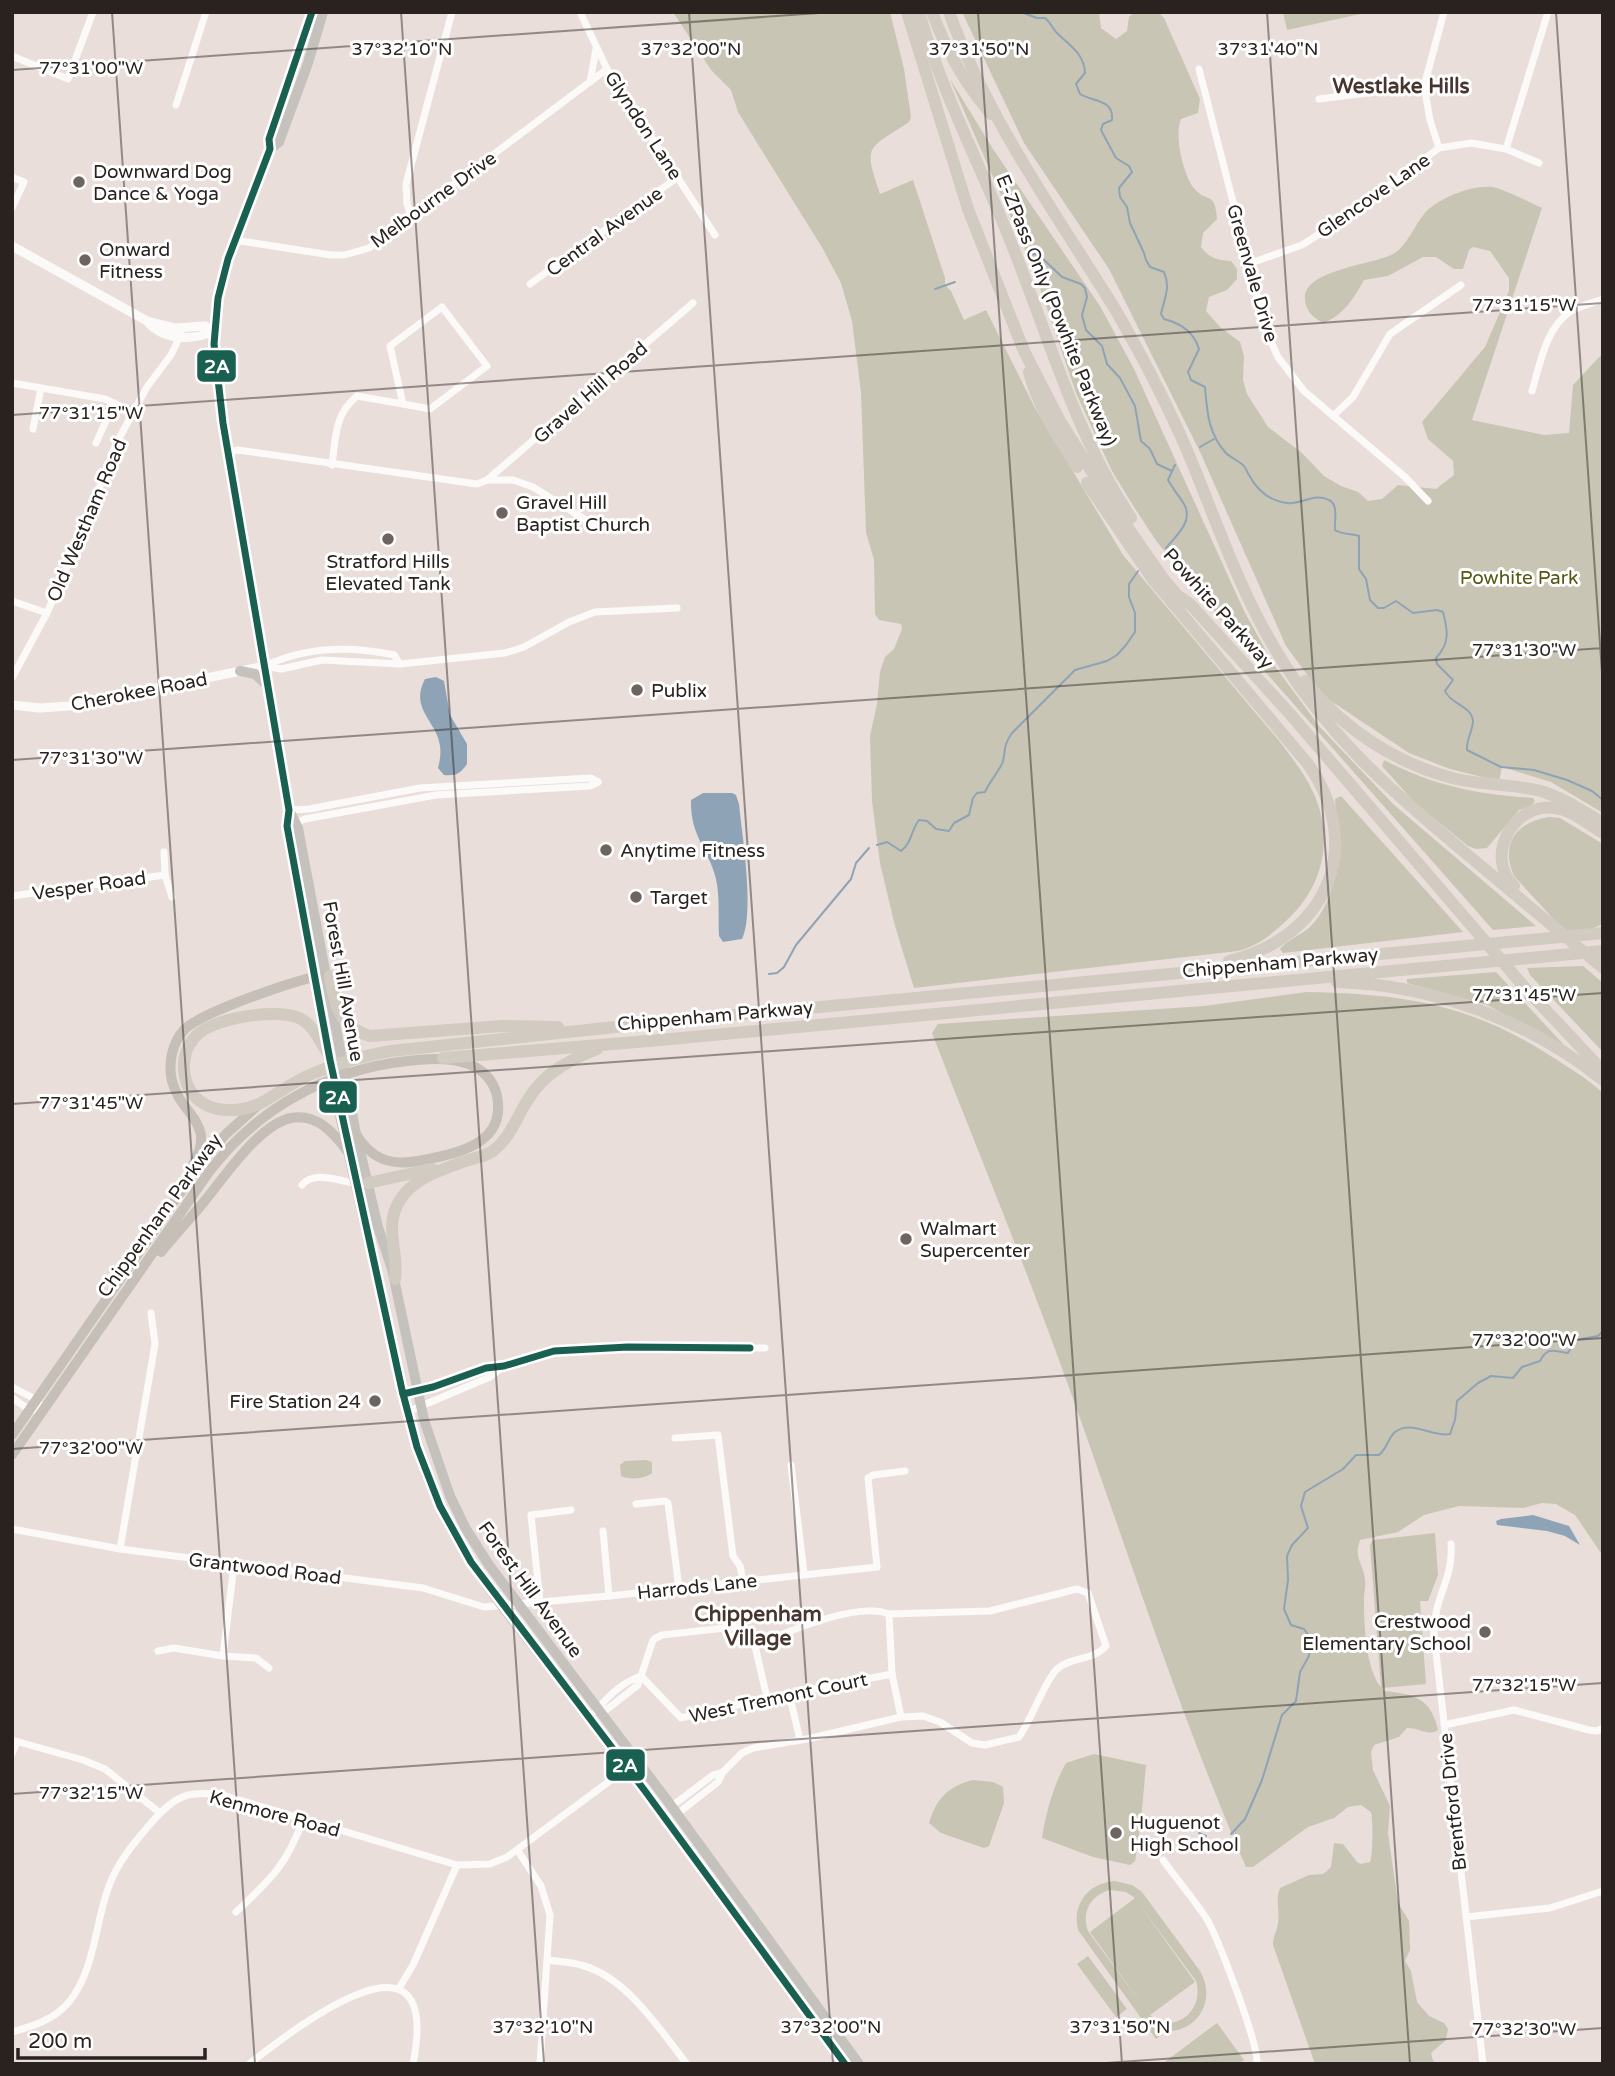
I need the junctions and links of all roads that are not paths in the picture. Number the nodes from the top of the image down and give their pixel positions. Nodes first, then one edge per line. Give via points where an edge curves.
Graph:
1 (93, 12) edge
2 (206, 12) edge
3 (312, 12) edge
4 (323, 12) edge
5 (452, 12) edge
6 (580, 12) edge
7 (907, 12) edge
8 (919, 12) edge
9 (932, 12) edge
10 (949, 12) edge
11 (1444, 12) edge
12 (1548, 12) edge
13 (596, 48) junction
14 (12, 56) edge
15 (607, 69) junction
16 (1199, 69) dead end
17 (590, 82) junction
18 (1424, 86) junction
19 (1319, 99) dead end
20 (176, 105) dead end
21 (998, 122) junction
22 (1439, 148) junction
23 (270, 149) junction
24 (1506, 149) junction
25 (1539, 163) dead end
26 (12, 177) edge
27 (677, 177) junction
28 (12, 208) edge
29 (411, 216) junction
30 (715, 235) dead end
31 (234, 240) junction
32 (12, 246) edge
33 (1248, 264) junction
34 (530, 284) dead end
35 (1461, 285) dead end
36 (1603, 299) edge
37 (693, 303) dead end
38 (147, 321) junction
39 (184, 328) junction
40 (215, 331) junction
41 (179, 337) junction
42 (1024, 351) junction
43 (12, 383) edge
44 (41, 388) junction
45 (1532, 391) dead end
46 (114, 403) junction
47 (403, 404) junction
48 (133, 412) junction
49 (1334, 416) junction
50 (33, 429) dead end
51 (96, 443) dead end
52 (228, 452) junction
53 (332, 465) junction
54 (487, 480) junction
55 (1428, 501) dead end
56 (601, 530) dead end
57 (1226, 546) junction
58 (12, 601) edge
59 (1191, 605) junction
60 (677, 608) dead end
61 (47, 613) junction
62 (265, 666) junction
63 (240, 671) junction
64 (12, 678) edge
65 (268, 686) junction
66 (12, 705) edge
67 (289, 810) junction
68 (1603, 823) edge
69 (291, 825) junction
70 (1603, 833) edge
71 (164, 852) dead end
72 (165, 875) junction
73 (12, 896) edge
74 (172, 897) dead end
75 (1544, 919) junction
76 (1603, 927) edge
77 (1603, 933) edge
78 (1509, 941) junction
79 (1603, 951) edge
80 (1603, 968) edge
81 (1517, 974) junction
82 (323, 976) junction
83 (1133, 977) junction
84 (1134, 995) junction
85 (575, 1032) junction
86 (607, 1044) junction
87 (333, 1050) junction
88 (443, 1058) junction
89 (1603, 1059) edge
90 (1603, 1071) edge
91 (1603, 1080) edge
92 (262, 1103) junction
93 (356, 1134) junction
94 (348, 1152) junction
95 (451, 1166) junction
96 (361, 1183) junction
97 (302, 1185) dead end
98 (150, 1237) junction
99 (395, 1279) junction
100 (151, 1313) dead end
101 (765, 1348) dead end
102 (75, 1366) junction
103 (504, 1366) junction
104 (12, 1387) edge
105 (418, 1390) junction
106 (403, 1394) junction
107 (12, 1398) edge
108 (37, 1400) junction
109 (421, 1407) junction
110 (30, 1410) junction
111 (43, 1411) junction
112 (407, 1412) junction
113 (12, 1435) edge
114 (675, 1438) dead end
115 (12, 1455) edge
116 (791, 1465) dead end
117 (905, 1471) dead end
118 (636, 1504) dead end
119 (571, 1510) dead end
120 (12, 1529) edge
121 (603, 1531) dead end
122 (1451, 1544) dead end
123 (121, 1549) junction
124 (234, 1565) junction
125 (804, 1573) junction
126 (743, 1581) junction
127 (679, 1588) junction
128 (609, 1596) junction
129 (540, 1602) junction
130 (517, 1603) junction
131 (502, 1604) junction
132 (889, 1614) junction
133 (755, 1646) junction
134 (158, 1651) dead end
135 (223, 1656) junction
136 (269, 1668) dead end
137 (892, 1674) junction
138 (641, 1675) junction
139 (789, 1693) junction
140 (766, 1698) junction
141 (598, 1709) junction
142 (589, 1716) junction
143 (901, 1717) junction
144 (1444, 1725) junction
145 (1603, 1728) edge
146 (800, 1740) junction
147 (14, 1741) edge
148 (12, 1754) edge
149 (638, 1760) junction
150 (627, 1768) junction
151 (674, 1810) junction
152 (160, 1813) junction
153 (303, 1820) junction
154 (518, 1851) junction
155 (1163, 1860) dead end
156 (457, 1865) junction
157 (1603, 1891) edge
158 (236, 1912) dead end
159 (1466, 1917) junction
160 (549, 1960) junction
161 (399, 1988) junction
162 (12, 2032) edge
163 (249, 2064) edge
164 (413, 2064) edge
165 (540, 2064) edge
166 (687, 2064) edge
167 (845, 2064) edge
168 (859, 2064) edge
169 (1257, 2064) edge
170 (1483, 2064) edge

1 - 14 street via 68,79
2 - 20 street
3 - 23 main road, Forest Hill Avenue via 269,139
4 - 23 main road, Forest Hill Avenue via 291,110 278,142
5 - 29 street via 405,184
6 - 13 street, Glyndon Lane
7 - 42 highway, Powhite Parkway via 968,209
8 - 59 highway, E-ZPass Only (Powhite Parkway) via 1081,429 1124,508
9 - 21 highway via 973,93
10 - 21 highway, Powhite Parkway
11 - 18 street
12 - 24 street
13 - 15 street, Glyndon Lane
13 - 17 street
15 - 17 street, Melbourne Drive
15 - 27 street, Glyndon Lane
16 - 33 street, Greenvale Drive
17 - 29 street, Melbourne Drive
18 - 19 street
18 - 22 street
21 - 57 highway, Powhite Parkway via 1132,340 1179,434
22 - 24 street, Glencove Lane via 1471,143
22 - 33 street, Glencove Lane via 1302,245
23 - 31 main road, Forest Hill Avenue
24 - 25 street, Glencove Lane
26 - 28 street via 24,182
27 - 30 street, Glyndon Lane
27 - 34 street, Central Avenue
29 - 31 street, Melbourne Drive via 369,248 344,255
31 - 40 main road, Forest Hill Avenue via 220,289
32 - 38 street
33 - 49 street, Greenvale Drive via 1278,357 1304,391
35 - 49 street via 1391,334 1353,397
36 - 45 street via 1572,311 1557,324
37 - 54 street, Gravel Hill Road
38 - 39 street
38 - 41 street via 162,333
39 - 40 street via 205,326
39 - 41 street, Old Westham Road
40 - 41 street
40 - 52 main road, Forest Hill Avenue via 216,377
41 - 48 street, Old Westham Road
42 - 59 highway, Powhite Parkway via 1060,421 1115,509 1168,584
42 - 83 highway via 1042,408 1122,537 1162,592 1308,764 1333,820 1334,856 1328,882 1314,909 1291,934 1243,958
43 - 44 street
44 - 46 street
44 - 50 street
46 - 48 street
46 - 51 street
47 - 47 street via 430,409 487,366 442,307 390,346
47 - 53 street via 357,396 346,405 339,417
48 - 61 street, Old Westham Road
49 - 55 street, Greenvale Drive
52 - 53 street
52 - 62 main road, Forest Hill Avenue
53 - 54 street via 464,484
54 - 56 street via 522,482
57 - 68 highway via 1303,679 1339,718 1367,739 1443,775 1543,792
57 - 75 highway, Powhite Parkway via 1271,642 1336,734 1392,790
58 - 61 street
59 - 81 highway, Powhite Parkway
60 - 62 street, Cherokee Road via 595,612 515,651 400,664 323,660 281,669
61 - 64 street, Old Westham Road
62 - 63 street, Cherokee Road
62 - 65 main road, Forest Hill Avenue
63 - 65 main road via 255,674
63 - 66 street, Cherokee Road via 69,706
65 - 67 main road, Forest Hill Avenue
67 - 69 main road, Forest Hill Avenue
67 - 69 street via 420,788 591,778 598,782 422,797
69 - 82 main road, Forest Hill Avenue
69 - 82 main road, Forest Hill Avenue via 318,935 324,943
70 - 75 highway via 1565,811 1550,808 1526,814 1511,828 1502,849 1503,869
71 - 72 street
72 - 73 street, Vesper Road
72 - 74 street
75 - 80 highway, Powhite Parkway
76 - 78 highway
77 - 78 highway, Chippenham Parkway
78 - 83 highway, Chippenham Parkway
79 - 84 highway, Chippenham Parkway
81 - 89 highway
81 - 90 highway
82 - 85 highway via 342,1019 370,1036 502,1027 556,1027
82 - 87 main road, Forest Hill Avenue
82 - 98 highway via 201,1017 178,1038 171,1078 196,1119 201,1144
83 - 85 highway, Chippenham Parkway
84 - 86 highway, Chippenham Parkway
84 - 91 highway via 1338,982 1411,990 1509,1023 1572,1057
85 - 92 highway, Chippenham Parkway via 368,1055 312,1073
86 - 88 highway, Chippenham Parkway
86 - 95 highway via 548,1075 494,1149
87 - 92 highway via 307,1023 283,1013 219,1023 197,1034 184,1065 194,1096 220,1111
87 - 93 main road, Forest Hill Avenue
87 - 94 main road, Forest Hill Avenue via 335,1093
88 - 93 highway via 477,1068 493,1084 497,1113 484,1139 461,1151 399,1163 372,1154
88 - 102 highway, Chippenham Parkway via 349,1072 296,1095 257,1121 209,1172
92 - 98 highway, Chippenham Parkway via 211,1151
93 - 96 main road, Forest Hill Avenue
94 - 96 main road, Forest Hill Avenue
94 - 102 highway via 330,1129 311,1119 293,1118 270,1130 163,1250
95 - 96 highway
95 - 99 highway via 414,1184 396,1207 391,1230
96 - 97 street via 317,1177
96 - 99 main road, Forest Hill Avenue
96 - 106 main road, Forest Hill Avenue
98 - 108 highway, Chippenham Parkway
99 - 105 main road, Forest Hill Avenue
100 - 123 street via 155,1344
101 - 103 street via 580,1348
102 - 111 highway, Chippenham Parkway
103 - 105 street
103 - 109 street via 490,1377
104 - 108 street
105 - 106 street
105 - 109 main road, Forest Hill Avenue
106 - 112 main road, Forest Hill Avenue
107 - 110 street
108 - 110 highway, Chippenham Parkway
108 - 111 street
109 - 112 street
109 - 130 main road, Forest Hill Avenue via 457,1512
110 - 111 street
110 - 113 highway, Chippenham Parkway
111 - 115 highway, Chippenham Parkway
112 - 131 main road, Forest Hill Avenue via 448,1523
114 - 126 street via 718,1435 733,1556
116 - 125 street
117 - 125 street, Harrods Lane via 868,1478 877,1567
118 - 127 street via 668,1503
119 - 129 street via 531,1515
120 - 123 street, Grantwood Road
121 - 128 street
122 - 144 street, Brentford Drive via 1452,1566 1437,1604 1434,1627
123 - 124 street, Grantwood Road
124 - 131 street, Grantwood Road via 423,1588 480,1606
124 - 135 street
125 - 126 street, Harrods Lane
126 - 127 street, Harrods Lane
127 - 128 street, Harrods Lane
128 - 129 street, Harrods Lane
129 - 130 street, Harrods Lane
130 - 131 street, Grantwood Road
130 - 141 main road, Forest Hill Avenue
131 - 142 main road, Forest Hill Avenue
132 - 133 street via 860,1611 792,1629
132 - 137 street
132 - 143 street via 990,1611 1077,1589 1088,1593 1106,1646 1097,1655 1067,1663 1055,1672 1019,1737 985,1745 972,1743 940,1722 923,1716
133 - 138 street via 734,1626 662,1635 654,1639
133 - 140 street
134 - 135 street via 174,1648
135 - 136 street via 256,1658
137 - 139 street, West Tremont Court
137 - 143 street
138 - 140 street, West Tremont Court via 681,1718
138 - 141 street
139 - 140 street, West Tremont Court
139 - 146 street
141 - 142 street
141 - 149 main road, Forest Hill Avenue
142 - 150 main road, Forest Hill Avenue
143 - 146 street
144 - 145 street via 1514,1710 1589,1730
144 - 159 street, Brentford Drive
146 - 151 street via 741,1753 718,1782
147 - 148 street
147 - 152 street via 105,1769
149 - 150 street, Kenmore Road
149 - 151 main road, Forest Hill Avenue
150 - 154 street, Kenmore Road
150 - 167 main road, Forest Hill Avenue
151 - 168 main road, Forest Hill Avenue
152 - 153 street, Kenmore Road via 183,1796 201,1792
152 - 162 street, Kenmore Road via 126,1853 112,1879 74,1996 43,2022
153 - 156 street, Kenmore Road
153 - 158 street via 281,1867
154 - 156 street, Kenmore Road via 490,1864
154 - 160 street via 548,1905
155 - 169 street via 1214,1934 1256,2044
156 - 161 street
157 - 159 street via 1550,1908
159 - 170 street, Brentford Drive
160 - 165 street
160 - 166 street via 581,1965 607,1977 635,2001
161 - 163 street via 383,1987 346,2000 289,2032
161 - 164 street via 416,2013

